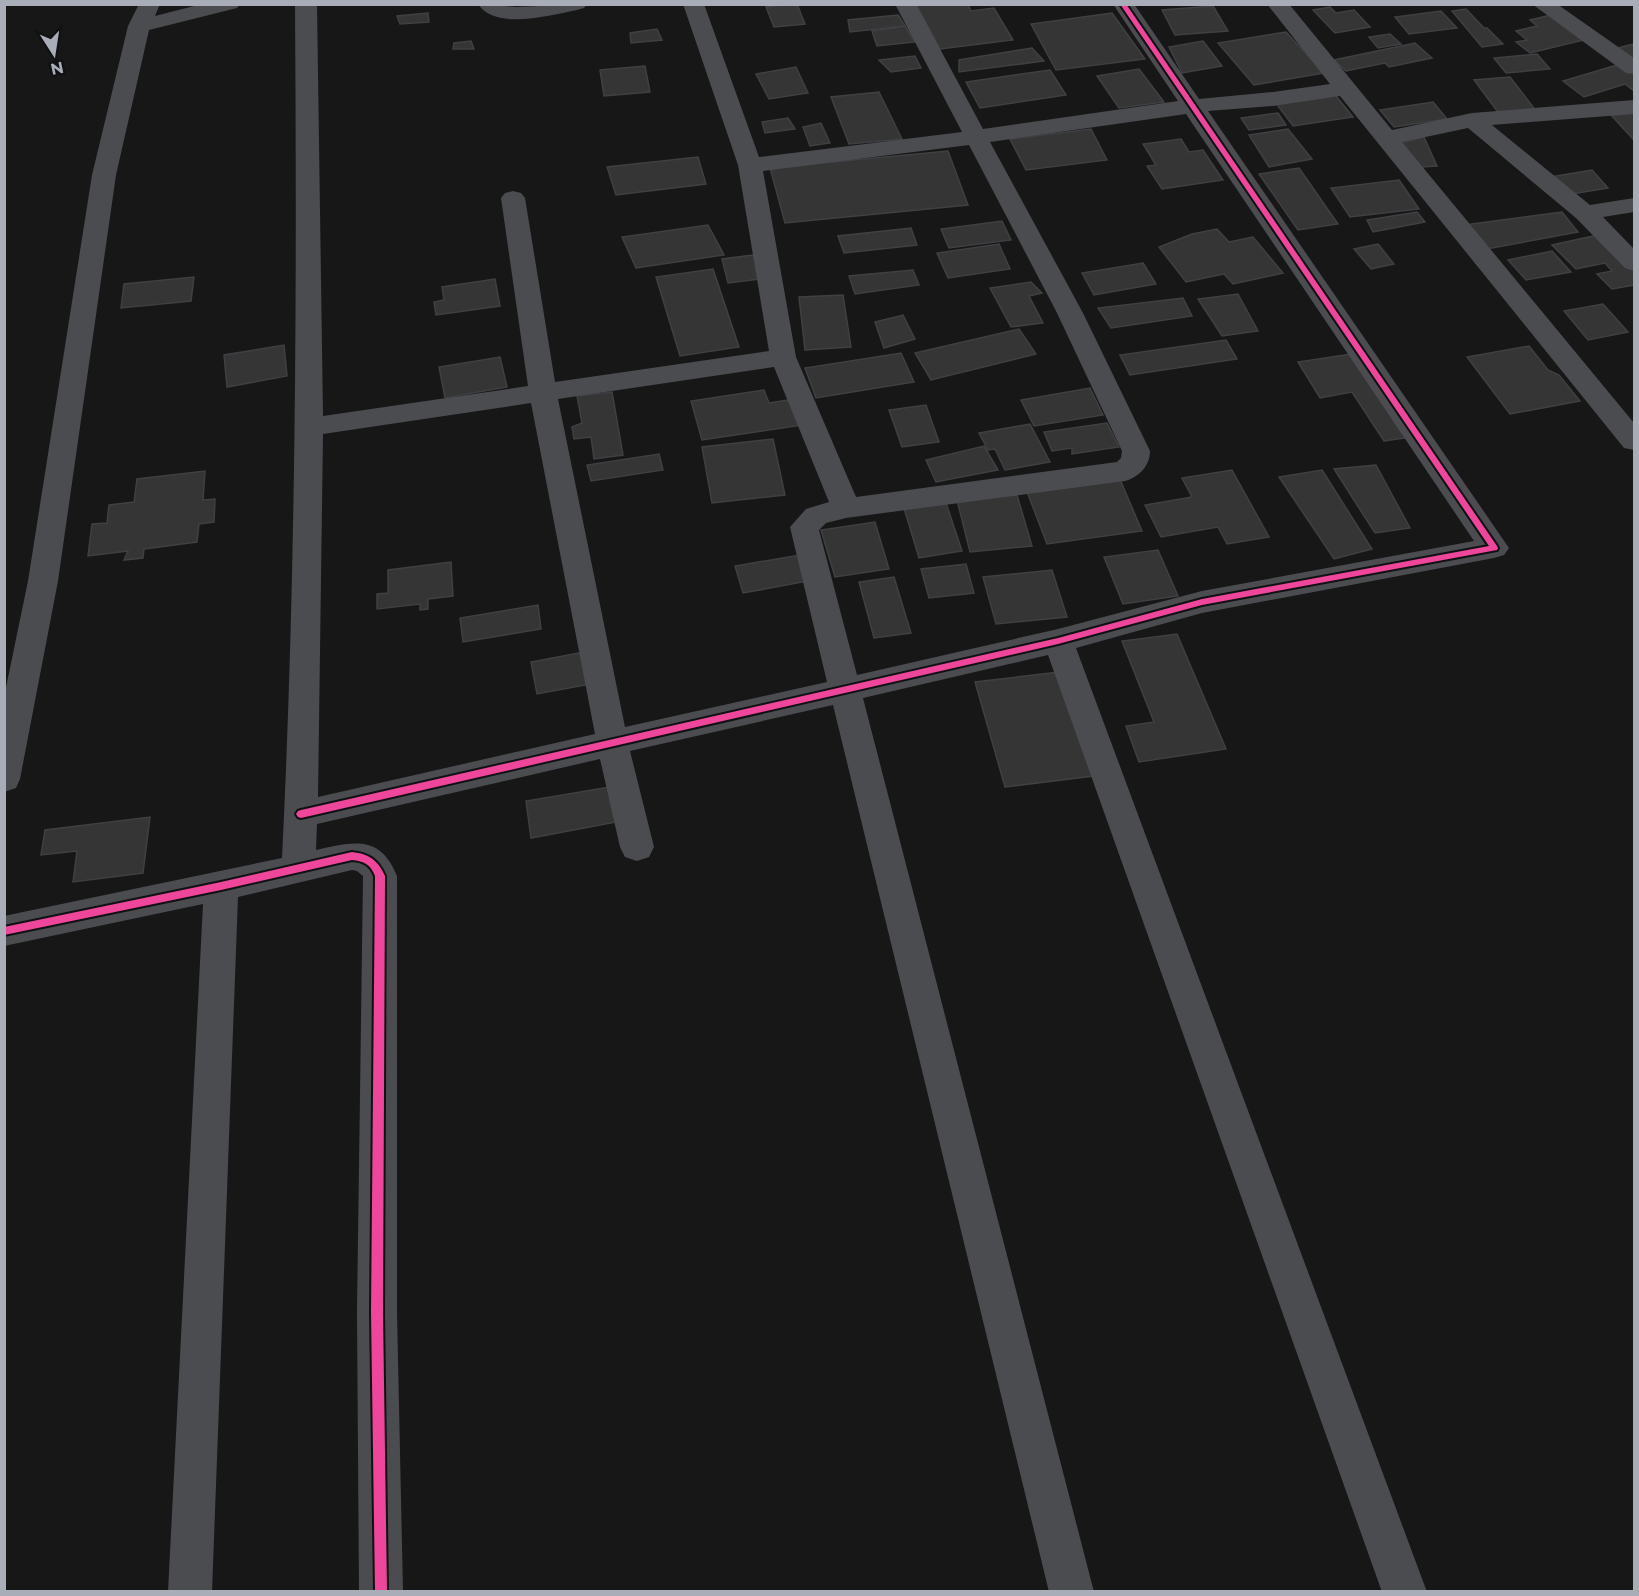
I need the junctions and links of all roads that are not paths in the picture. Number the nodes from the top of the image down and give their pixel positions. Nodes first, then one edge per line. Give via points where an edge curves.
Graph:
1 (230, 4) edge
2 (306, 4) edge
3 (488, 4) edge
4 (578, 4) edge
5 (693, 4) edge
6 (905, 4) edge
7 (1123, 4) edge
8 (1277, 4) edge
9 (1542, 4) edge
10 (145, 15) edge
11 (1635, 68) edge
12 (1346, 87) junction
13 (1192, 106) junction
14 (1635, 106) edge
15 (1472, 120) junction
16 (973, 136) junction
17 (1387, 138) junction
18 (750, 165) junction
19 (513, 198) dead end
20 (1635, 205) edge
21 (1584, 213) junction
22 (1635, 263) edge
23 (783, 357) junction
24 (543, 393) junction
25 (310, 427) junction
26 (1635, 441) edge
27 (846, 508) junction
28 (1058, 641) junction
29 (844, 690) junction
30 (614, 743) junction
31 (4, 778) edge
32 (301, 814) junction
33 (637, 847) dead end
34 (298, 868) junction
35 (222, 886) junction
36 (4, 931) edge
37 (190, 1592) edge
38 (381, 1592) edge
39 (1072, 1592) edge
40 (1405, 1592) edge

1 - 10 street
2 - 25 street
3 - 4 street via 500,13 513,14
5 - 18 street
6 - 16 street
7 - 13 street
8 - 12 street
9 - 11 street
10 - 31 street via 104,175 43,581
12 - 13 street
12 - 17 street
13 - 16 street
13 - 28 street via 1494,548 1202,602
14 - 15 street
15 - 17 street
15 - 21 street
16 - 18 street
16 - 27 street via 1070,313 1137,458 1125,471
17 - 26 street
18 - 23 street
19 - 24 street
20 - 21 street
21 - 22 street
23 - 24 street
23 - 27 street
24 - 25 street
24 - 30 street
25 - 32 street via 309,619
27 - 29 street via 816,516 804,527
28 - 29 street
28 - 40 street
29 - 30 street
29 - 39 street
30 - 32 street
30 - 33 street
32 - 34 street
34 - 35 street
34 - 38 street via 364,856 376,865 380,876 377,1311
35 - 36 street
35 - 37 street

